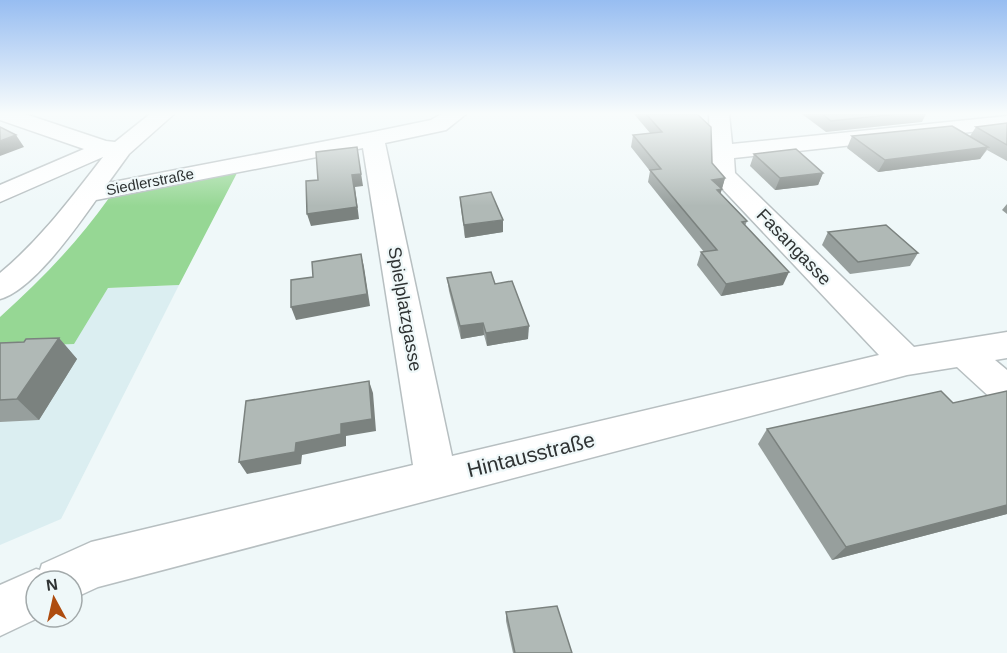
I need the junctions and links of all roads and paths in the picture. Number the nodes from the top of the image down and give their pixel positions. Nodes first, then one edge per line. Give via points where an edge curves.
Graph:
1 (99, 144) edge
2 (120, 144) edge
3 (349, 144) edge
4 (374, 144) edge
5 (721, 144) edge
6 (795, 144) edge
7 (113, 149) junction
8 (721, 152) junction
9 (0, 194) edge
10 (89, 194) junction
11 (0, 289) edge
12 (1007, 345) edge
13 (963, 352) junction
14 (907, 362) junction
15 (1007, 392) edge
16 (436, 478) junction
17 (83, 569) edge
18 (24, 599) edge
19 (0, 611) edge

1 - 7 street
2 - 7 street
3 - 10 street, Siedlerstraße
4 - 16 street, Spielplatzgasse
5 - 8 street, Fasangasse
6 - 8 street
7 - 9 street
7 - 10 street
8 - 14 street, Fasangasse via 723,175
10 - 11 street via 28,265
12 - 13 street, Hintausstraße
13 - 14 street, Hintausstraße
13 - 15 street
14 - 16 street, Hintausstraße
16 - 17 street, Hintausstraße
18 - 19 street

